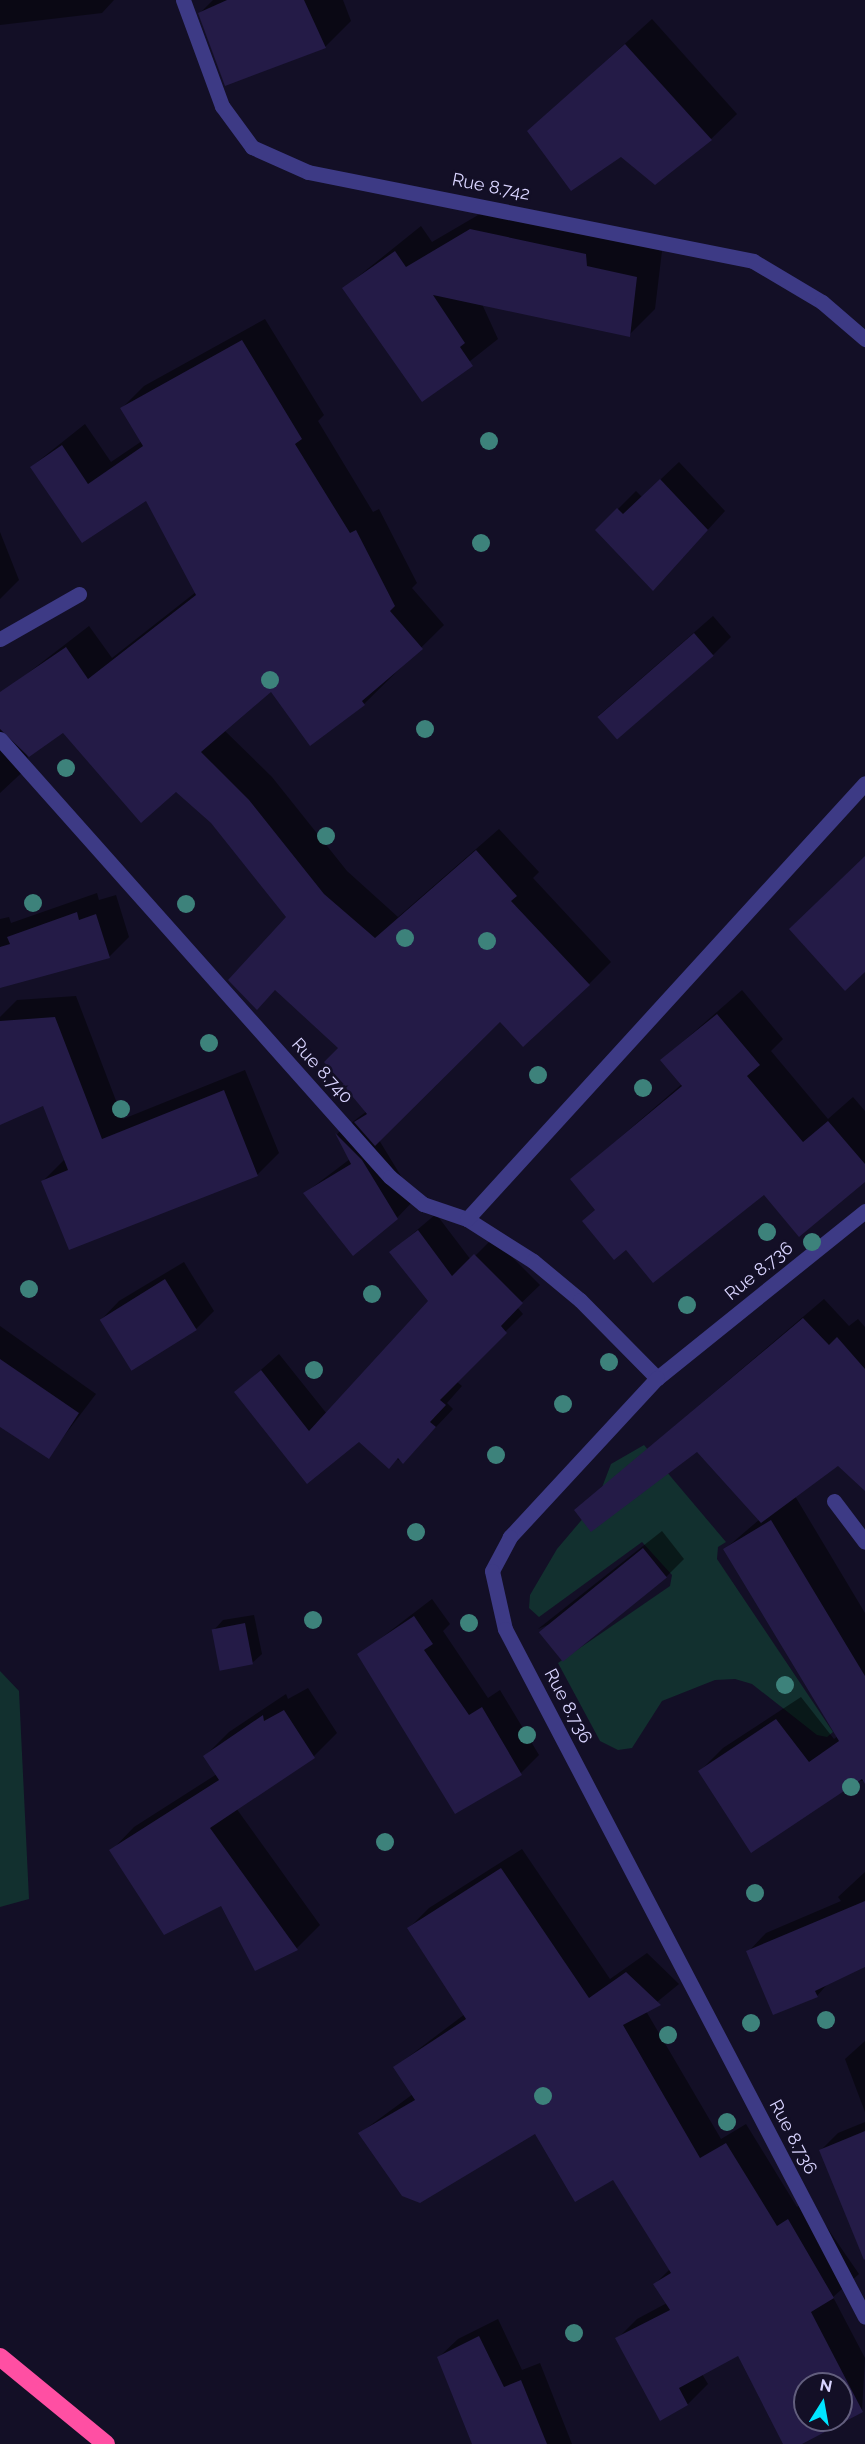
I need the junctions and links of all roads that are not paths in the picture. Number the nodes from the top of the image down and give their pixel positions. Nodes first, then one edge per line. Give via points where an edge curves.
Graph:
1 (183, 0) edge
2 (865, 339) edge
3 (79, 594) dead end
4 (0, 639) edge
5 (0, 739) edge
6 (865, 783) edge
7 (865, 1211) edge
8 (467, 1219) junction
9 (657, 1378) junction
10 (834, 1501) dead end
11 (865, 1542) edge
12 (865, 2317) edge
13 (0, 2357) edge
14 (106, 2444) edge

1 - 2 street, Rue 8.742 via 222,106 252,147 308,172 753,261 822,302
3 - 4 street
5 - 8 street, Rue 8.740 via 390,1177 423,1204
6 - 8 street
7 - 9 street, Rue 8.736
8 - 9 street, Rue 8.740 via 580,1300
9 - 12 street, Rue 8.736 via 510,1537 492,1571 505,1629
10 - 11 street
13 - 14 highway

